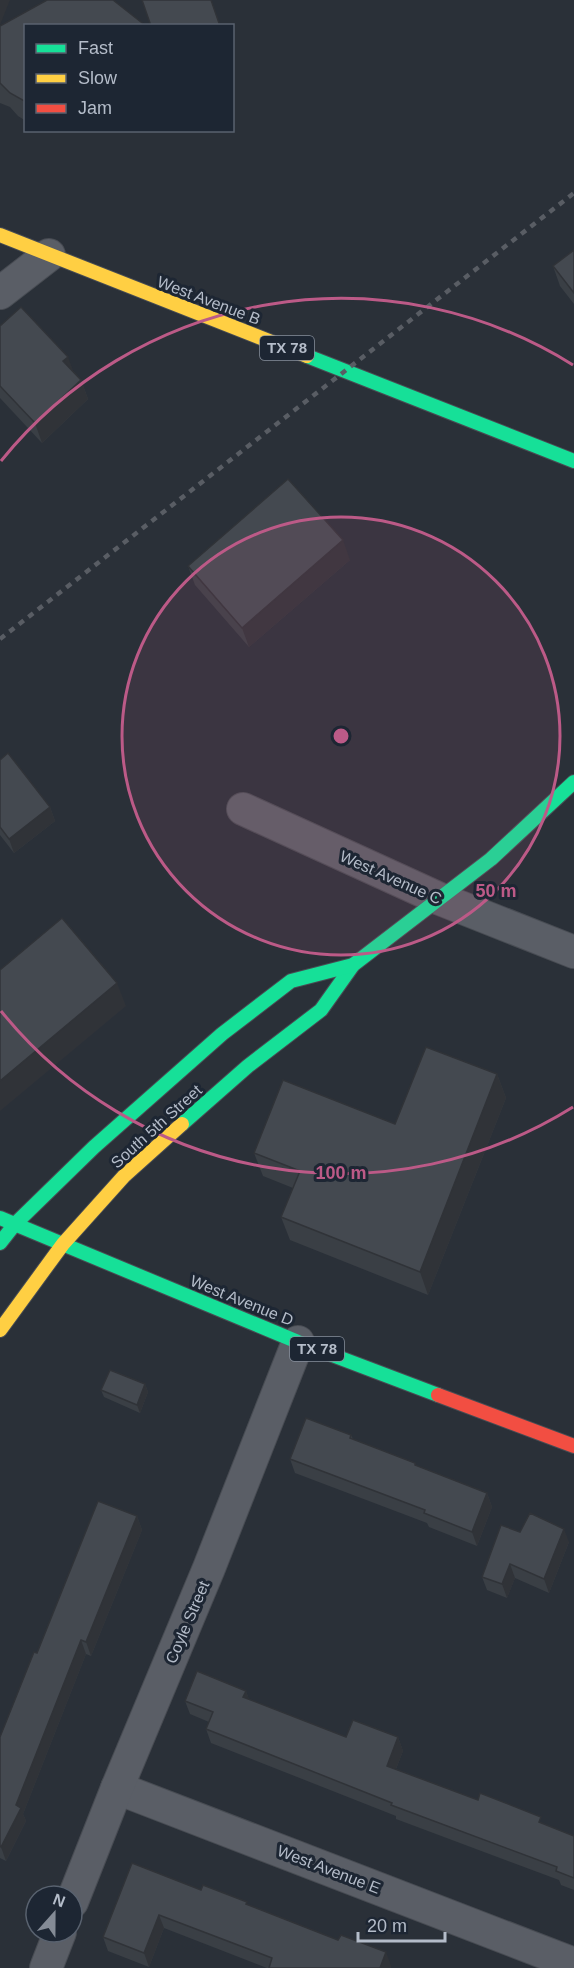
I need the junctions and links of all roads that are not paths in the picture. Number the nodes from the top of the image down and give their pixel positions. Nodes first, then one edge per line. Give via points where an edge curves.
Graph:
1 (0, 235) edge
2 (49, 255) junction
3 (0, 293) edge
4 (574, 461) edge
5 (574, 782) edge
6 (243, 810) dead end
7 (440, 899) junction
8 (574, 952) edge
9 (353, 965) junction
10 (0, 1218) edge
11 (15, 1224) junction
12 (0, 1243) edge
13 (63, 1244) junction
14 (0, 1330) edge
15 (298, 1341) junction
16 (574, 1446) edge
17 (117, 1788) junction
18 (79, 1884) edge
19 (55, 1944) edge
20 (574, 1964) edge
21 (46, 1968) edge

1 - 2 street, West Avenue B / TX 78
2 - 3 street
2 - 4 street, West Avenue B / TX 78
5 - 7 street, South 5th Street via 491,859
6 - 7 street, West Avenue C
7 - 8 street, West Avenue C
7 - 9 street, South 5th Street
9 - 11 street, South 5th Street via 291,981 222,1034 94,1147
9 - 13 street, South 5th Street via 321,1010 248,1066 123,1176
10 - 11 street, West Avenue D / TX 78
11 - 12 street, South 5th Street
11 - 13 street, West Avenue D / TX 78
13 - 14 street, South 5th Street
13 - 15 street, West Avenue D / TX 78
15 - 16 street, West Avenue D / TX 78
15 - 17 street, Coyle Street via 210,1568
17 - 18 street, Coyle Street
17 - 20 street, West Avenue E
19 - 21 street

